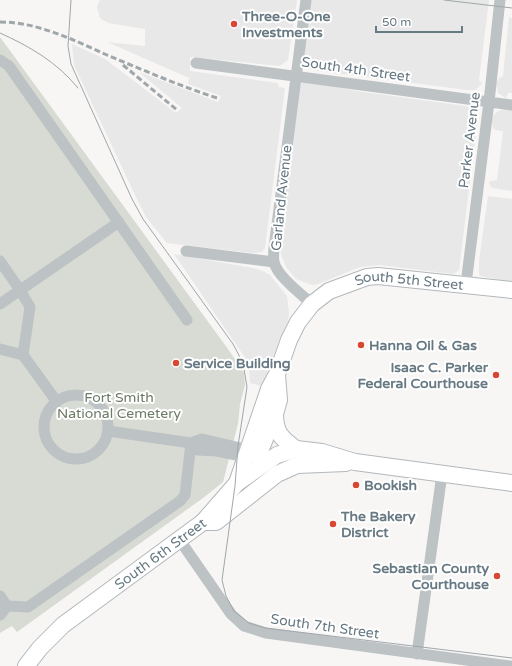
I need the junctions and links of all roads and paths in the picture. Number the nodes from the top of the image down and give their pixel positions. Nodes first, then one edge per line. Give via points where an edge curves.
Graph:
1 (306, 0) edge
2 (500, 0) edge
3 (0, 60) edge
4 (196, 63) dead end
5 (295, 76) junction
6 (489, 102) junction
7 (512, 105) edge
8 (120, 222) junction
9 (186, 251) dead end
10 (0, 261) edge
11 (274, 262) junction
12 (466, 284) junction
13 (20, 290) junction
14 (512, 290) edge
15 (0, 304) edge
16 (312, 304) junction
17 (187, 320) dead end
18 (0, 349) edge
19 (23, 355) junction
20 (277, 374) junction
21 (57, 402) junction
22 (275, 414) junction
23 (108, 431) junction
24 (191, 443) junction
25 (296, 449) junction
26 (252, 452) junction
27 (355, 462) junction
28 (252, 473) junction
29 (442, 474) junction
30 (237, 483) junction
31 (512, 483) edge
32 (202, 522) junction
33 (179, 539) junction
34 (0, 596) edge
35 (7, 606) junction
36 (0, 616) edge
37 (417, 654) junction
38 (26, 666) edge
39 (510, 666) edge

1 - 5 street, Garland Avenue
2 - 6 street, Parker Avenue
3 - 8 street via 9,66
4 - 5 street, South 4th Street
5 - 6 street, South 4th Street
5 - 11 street, Garland Avenue
6 - 7 street, South 4th Street
6 - 12 street, Parker Avenue
8 - 13 street
8 - 17 street
9 - 11 street
10 - 13 street
11 - 16 street, Garland Avenue via 284,278
12 - 14 main road, South 5th Street
12 - 16 main road, South 5th Street via 367,277 329,291
13 - 15 street
13 - 19 street via 30,307
16 - 20 main road via 298,322
18 - 19 street
19 - 21 street
20 - 22 main road via 279,400
20 - 26 main road via 269,389
21 - 23 street via 65,397 85,396 105,413
21 - 23 street via 47,414 44,431 47,441 60,455 68,459 84,459 100,449
22 - 25 main road via 278,432 284,441
22 - 26 main road
23 - 24 street
24 - 26 street via 202,439
24 - 35 street via 185,495 180,501 28,607
25 - 26 main road via 269,447
25 - 27 main road, South 6th Street via 322,452
25 - 28 main road, South 6th Street via 277,455
26 - 28 main road
26 - 30 main road
27 - 29 main road, South 6th Street
27 - 32 main road, South 6th Street via 297,465 288,468 216,522
28 - 30 main road, South 6th Street
28 - 32 main road via 233,498 215,515
29 - 31 main road, South 6th Street
29 - 37 street
30 - 32 main road
32 - 33 main road, South 6th Street
33 - 37 street, South 7th Street via 231,614 244,626 266,633
33 - 38 main road, South 6th Street via 63,625
34 - 35 street
35 - 36 street
37 - 39 street, South 7th Street

